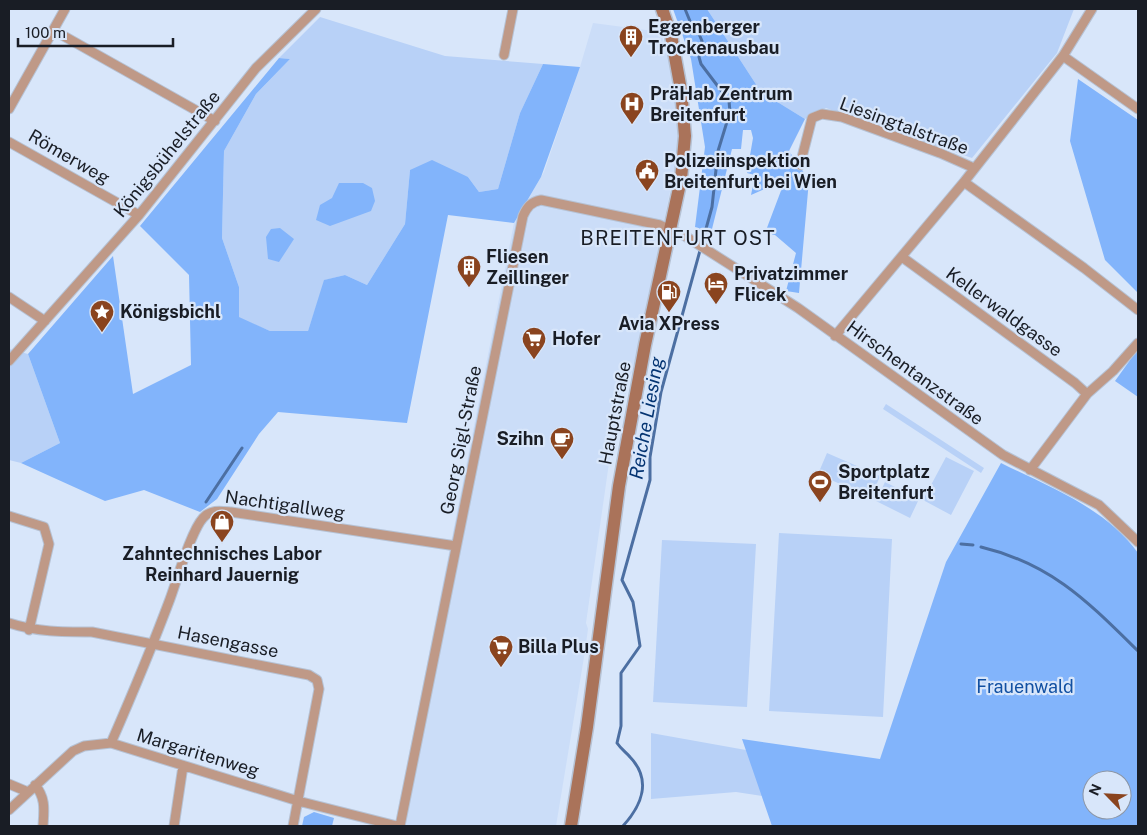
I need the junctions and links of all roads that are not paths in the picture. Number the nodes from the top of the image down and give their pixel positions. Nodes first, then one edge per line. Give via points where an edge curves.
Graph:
1 (65, 9) edge
2 (316, 9) edge
3 (513, 9) edge
4 (662, 9) edge
5 (1092, 9) edge
6 (53, 30) junction
7 (504, 55) dead end
8 (1063, 56) junction
9 (9, 109) edge
10 (1138, 109) edge
11 (215, 121) junction
12 (9, 142) edge
13 (800, 165) dead end
14 (974, 168) junction
15 (964, 182) junction
16 (139, 216) junction
17 (671, 229) junction
18 (902, 257) junction
19 (9, 297) edge
20 (1138, 310) edge
21 (45, 321) junction
22 (835, 336) junction
23 (1138, 343) edge
24 (9, 361) edge
25 (1087, 394) junction
26 (1030, 470) junction
27 (9, 516) edge
28 (1138, 542) edge
29 (456, 546) junction
30 (9, 623) edge
31 (29, 630) junction
32 (154, 643) junction
33 (111, 743) junction
34 (184, 766) junction
35 (9, 784) edge
36 (32, 788) junction
37 (298, 801) junction
38 (9, 810) edge
39 (43, 826) edge
40 (174, 826) edge
41 (293, 826) edge
42 (399, 826) edge
43 (571, 826) edge

1 - 6 street
2 - 11 street, Königsbühelstraße via 256,68
3 - 7 street
4 - 17 main road, Hauptstraße via 677,62 684,110 681,179
5 - 8 street, Liesingtalstraße
6 - 9 street
6 - 11 street
8 - 10 street
8 - 14 street, Liesingtalstraße
11 - 16 street, Königsbühelstraße
12 - 16 street, Römerweg
13 - 14 street, Liesingtalstraße via 812,118 822,114 842,117
14 - 15 street, Liesingtalstraße
15 - 18 street, Liesingtalstraße
15 - 20 street
16 - 21 street, Königsbühelstraße
17 - 22 street, Hirschentanzstraße via 798,308
17 - 29 street, Georg Sigl-Straße via 541,200 526,209
17 - 43 main road, Hauptstraße via 619,486
18 - 22 street, Liesingtalstraße
18 - 25 street, Kellerwaldgasse
19 - 21 street
21 - 24 street, Königsbühelstraße
22 - 26 street, Hirschentanzstraße via 997,451
23 - 25 street
25 - 26 street
26 - 28 street, Hirschentanzstraße via 1099,505
27 - 31 street via 44,527 49,544
29 - 32 street, Nachtigallweg via 215,511 208,513 201,520
29 - 42 street, Georg Sigl-Straße
30 - 31 street, Hasengasse
31 - 32 street, Hasengasse via 92,632
32 - 33 street, Nachtigallweg
32 - 37 street, Hasengasse via 309,675 317,680 319,689
33 - 34 street, Margaritenweg
33 - 36 street, Margaritenweg via 84,746 73,751
34 - 37 street, Margaritenweg
34 - 40 street
35 - 36 street
36 - 38 street, Margaritenweg
36 - 39 street via 42,793 45,804
37 - 41 street
37 - 42 street, Margaritenweg

